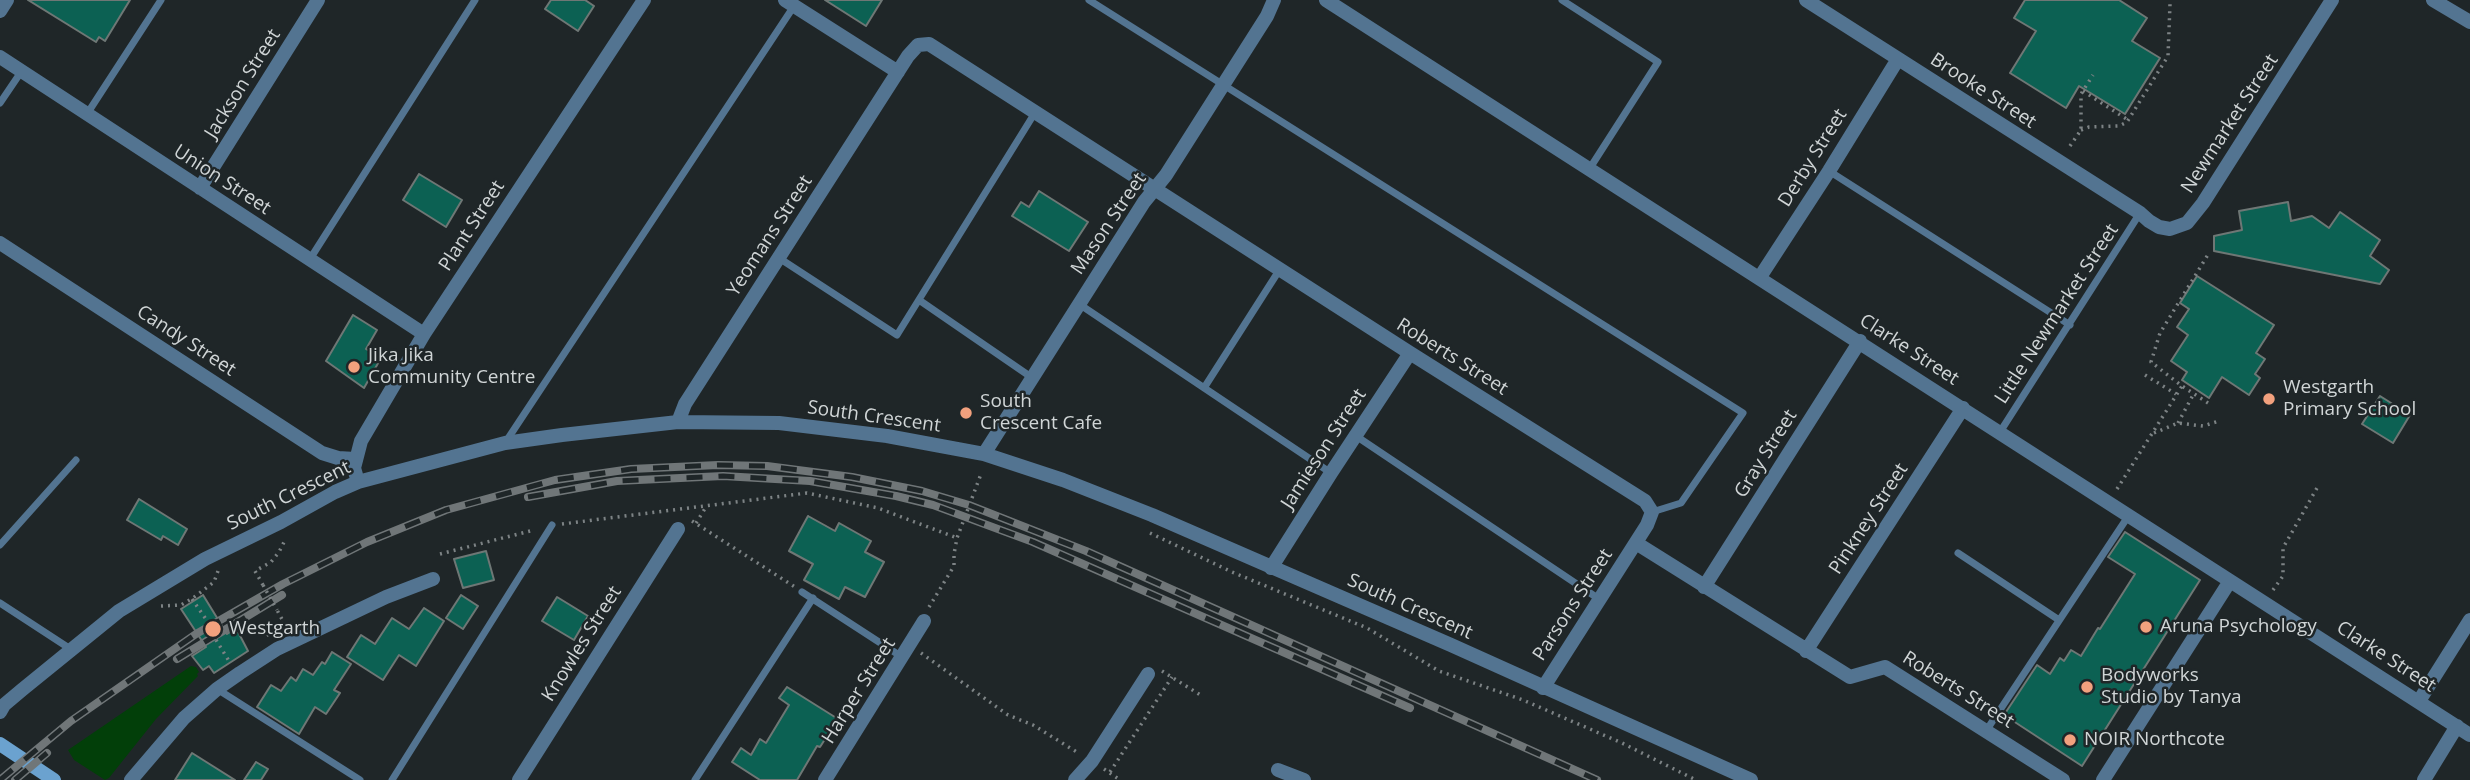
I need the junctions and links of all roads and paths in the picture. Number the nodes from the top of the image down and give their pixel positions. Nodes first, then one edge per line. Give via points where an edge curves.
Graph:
1 (7, 0) edge
2 (161, 0) edge
3 (318, 0) edge
4 (475, 0) edge
5 (644, 0) edge
6 (1089, 0) edge
7 (1274, 0) edge
8 (1283, 0) edge
9 (1326, 0) edge
10 (1562, 0) edge
11 (2172, 0) edge
12 (2332, 0) edge
13 (2433, 0) edge
14 (1811, 1) edge
15 (793, 2) edge
16 (0, 11) edge
17 (1267, 16) junction
18 (2470, 22) edge
19 (0, 57) edge
20 (1898, 59) junction
21 (21, 72) junction
22 (898, 72) junction
23 (2093, 75) dead end
24 (1223, 85) junction
25 (2083, 91) junction
26 (0, 103) edge
27 (1036, 111) junction
28 (87, 115) junction
29 (2128, 120) junction
30 (2081, 130) junction
31 (2070, 146) dead end
32 (1590, 168) junction
33 (1829, 171) junction
34 (200, 188) junction
35 (1155, 189) junction
36 (2140, 213) junction
37 (0, 243) edge
38 (2210, 253) dead end
39 (779, 258) junction
40 (309, 260) junction
41 (1280, 269) junction
42 (1760, 276) junction
43 (919, 300) junction
44 (1079, 303) junction
45 (2070, 325) junction
46 (424, 334) junction
47 (1860, 341) junction
48 (1410, 353) junction
49 (2145, 375) dead end
50 (1031, 377) junction
51 (2182, 386) junction
52 (1204, 388) junction
53 (2177, 395) junction
54 (2193, 395) junction
55 (2208, 403) dead end
56 (1964, 408) junction
57 (2219, 421) dead end
58 (678, 422) junction
59 (2178, 423) junction
60 (2000, 432) junction
61 (2154, 433) junction
62 (1356, 436) junction
63 (505, 443) junction
64 (984, 454) junction
65 (355, 458) junction
66 (76, 460) dead end
67 (1331, 473) junction
68 (981, 474) dead end
69 (358, 482) junction
70 (2317, 488) dead end
71 (2118, 489) dead end
72 (706, 507) junction
73 (672, 511) junction
74 (1652, 512) junction
75 (2129, 515) junction
76 (696, 523) junction
77 (552, 525) junction
78 (678, 529) dead end
79 (1145, 531) dead end
80 (286, 537) dead end
81 (957, 538) junction
82 (1636, 543) junction
83 (0, 545) edge
84 (1958, 553) dead end
85 (440, 554) dead end
86 (954, 566) dead end
87 (1271, 568) junction
88 (218, 571) dead end
89 (433, 579) dead end
90 (2230, 581) junction
91 (1704, 587) junction
92 (2273, 590) dead end
93 (802, 592) joint
94 (813, 598) junction
95 (192, 599) junction
96 (1599, 599) junction
97 (0, 603) edge
98 (161, 606) dead end
99 (2059, 620) junction
100 (2470, 620) edge
101 (924, 621) dead end
102 (208, 622) dead end
103 (267, 633) dead end
104 (216, 640) dead end
105 (72, 650) junction
106 (1806, 651) junction
107 (906, 652) junction
108 (230, 663) dead end
109 (1154, 672) joint
110 (1171, 677) junction
111 (218, 688) junction
112 (1543, 688) junction
113 (1202, 696) dead end
114 (2419, 701) junction
115 (0, 712) edge
116 (2457, 726) junction
117 (1986, 731) junction
118 (2470, 735) edge
119 (0, 744) edge
120 (1092, 761) junction
121 (1278, 770) dead end
122 (1110, 772) junction
123 (54, 780) edge
124 (131, 780) edge
125 (360, 780) edge
126 (392, 780) edge
127 (519, 780) edge
128 (695, 780) edge
129 (825, 780) edge
130 (1075, 780) edge
131 (1120, 780) edge
132 (1304, 780) edge
133 (1696, 780) edge
134 (1751, 780) edge
135 (2063, 780) edge
136 (2104, 780) edge
137 (2424, 780) edge

1 - 16 street
2 - 28 lane
3 - 34 street, Jackson Street
4 - 40 lane
5 - 46 street, Plant Street
6 - 24 lane
7 - 17 street, Mason Street
8 - 17 street, Mason Street
9 - 32 street, Clarke Street
10 - 32 lane via 1658,62
11 - 29 path via 2168,56
12 - 36 street, Newmarket Street via 2187,223 2170,229 2159,227
13 - 18 street
14 - 20 street, Brooke Street
15 - 22 street
15 - 63 lane
17 - 24 street, Mason Street
19 - 21 street, Union Street
20 - 33 street, Derby Street
20 - 36 street, Brooke Street
21 - 26 lane
21 - 28 street, Union Street
22 - 27 street, Roberts Street via 918,45 929,44
22 - 39 street, Yeomans Street
23 - 25 path
24 - 35 street, Mason Street
24 - 74 lane via 1743,413 1681,503
25 - 29 path
25 - 30 path
27 - 35 street, Roberts Street
27 - 43 lane
28 - 34 street, Union Street
29 - 30 path via 2119,126
30 - 31 path
32 - 42 street, Clarke Street
33 - 42 street, Derby Street
33 - 45 lane
34 - 40 street, Union Street
35 - 41 street, Roberts Street
35 - 44 street, Mason Street
36 - 45 lane, Little Newmarket Street
37 - 65 street, Candy Street via 322,453
38 - 51 path via 2160,333 2151,362
39 - 43 lane via 897,335
39 - 58 street, Yeomans Street
40 - 46 street, Union Street
41 - 48 street, Roberts Street
41 - 52 lane
42 - 47 street, Clarke Street
43 - 50 lane
44 - 50 street, Mason Street
44 - 52 lane
45 - 60 lane, Little Newmarket Street
46 - 65 street, Plant Street
47 - 56 street, Clarke Street
47 - 91 street, Gray Street
48 - 62 street, Jamieson Street
48 - 74 street, Roberts Street via 1645,500
49 - 53 path
50 - 64 street, Mason Street
51 - 53 path
51 - 54 path
52 - 67 lane
53 - 61 path
54 - 55 path
54 - 59 path
56 - 60 street, Clarke Street
56 - 106 street, Pinkney Street
57 - 59 path via 2203,426
58 - 63 street, South Crescent
58 - 64 street, South Crescent via 779,423
59 - 61 path
60 - 75 street, Clarke Street
61 - 71 path
62 - 67 street, Jamieson Street
62 - 96 lane
63 - 69 street, South Crescent
64 - 87 street, South Crescent via 1076,485
65 - 69 street
66 - 83 lane
67 - 87 street, Jamieson Street
68 - 81 path
69 - 105 street, South Crescent via 177,575 119,611
70 - 92 path via 2283,548 2283,576
72 - 73 path
72 - 76 path
72 - 81 path via 807,494 878,508
73 - 76 path
73 - 77 path
74 - 82 street
75 - 90 street, Clarke Street
75 - 99 lane
76 - 93 path
77 - 85 path
77 - 126 lane
78 - 127 street, Knowles Street
79 - 133 path via 1367,628 1439,671 1523,700
80 - 103 path, bridge via 271,562 255,571 284,622
81 - 86 path
82 - 91 street, Roberts Street
82 - 96 street, Parsons Street
84 - 99 lane
87 - 112 street, South Crescent
88 - 95 path via 214,582
89 - 111 street via 277,649
90 - 114 street, Clarke Street
90 - 136 street
91 - 106 street, Roberts Street
93 - 94 lane
94 - 107 lane
94 - 128 lane
95 - 98 path
95 - 102 path
96 - 112 street, Parsons Street
97 - 105 lane
99 - 117 lane
100 - 114 street
101 - 107 street, Harper Street
104 - 108 path
105 - 115 street, South Crescent
106 - 117 street, Roberts Street via 1850,677 1885,667
107 - 120 path
107 - 129 street, Harper Street
109 - 110 path
109 - 120 street
110 - 113 path
110 - 122 path
111 - 124 street via 163,740
111 - 125 lane
112 - 134 street, South Crescent
114 - 116 street, Clarke Street
116 - 118 street, Clarke Street
116 - 137 street
117 - 135 street, Roberts Street
119 - 123 main road
120 - 122 path
120 - 130 street
121 - 132 street
122 - 131 path

